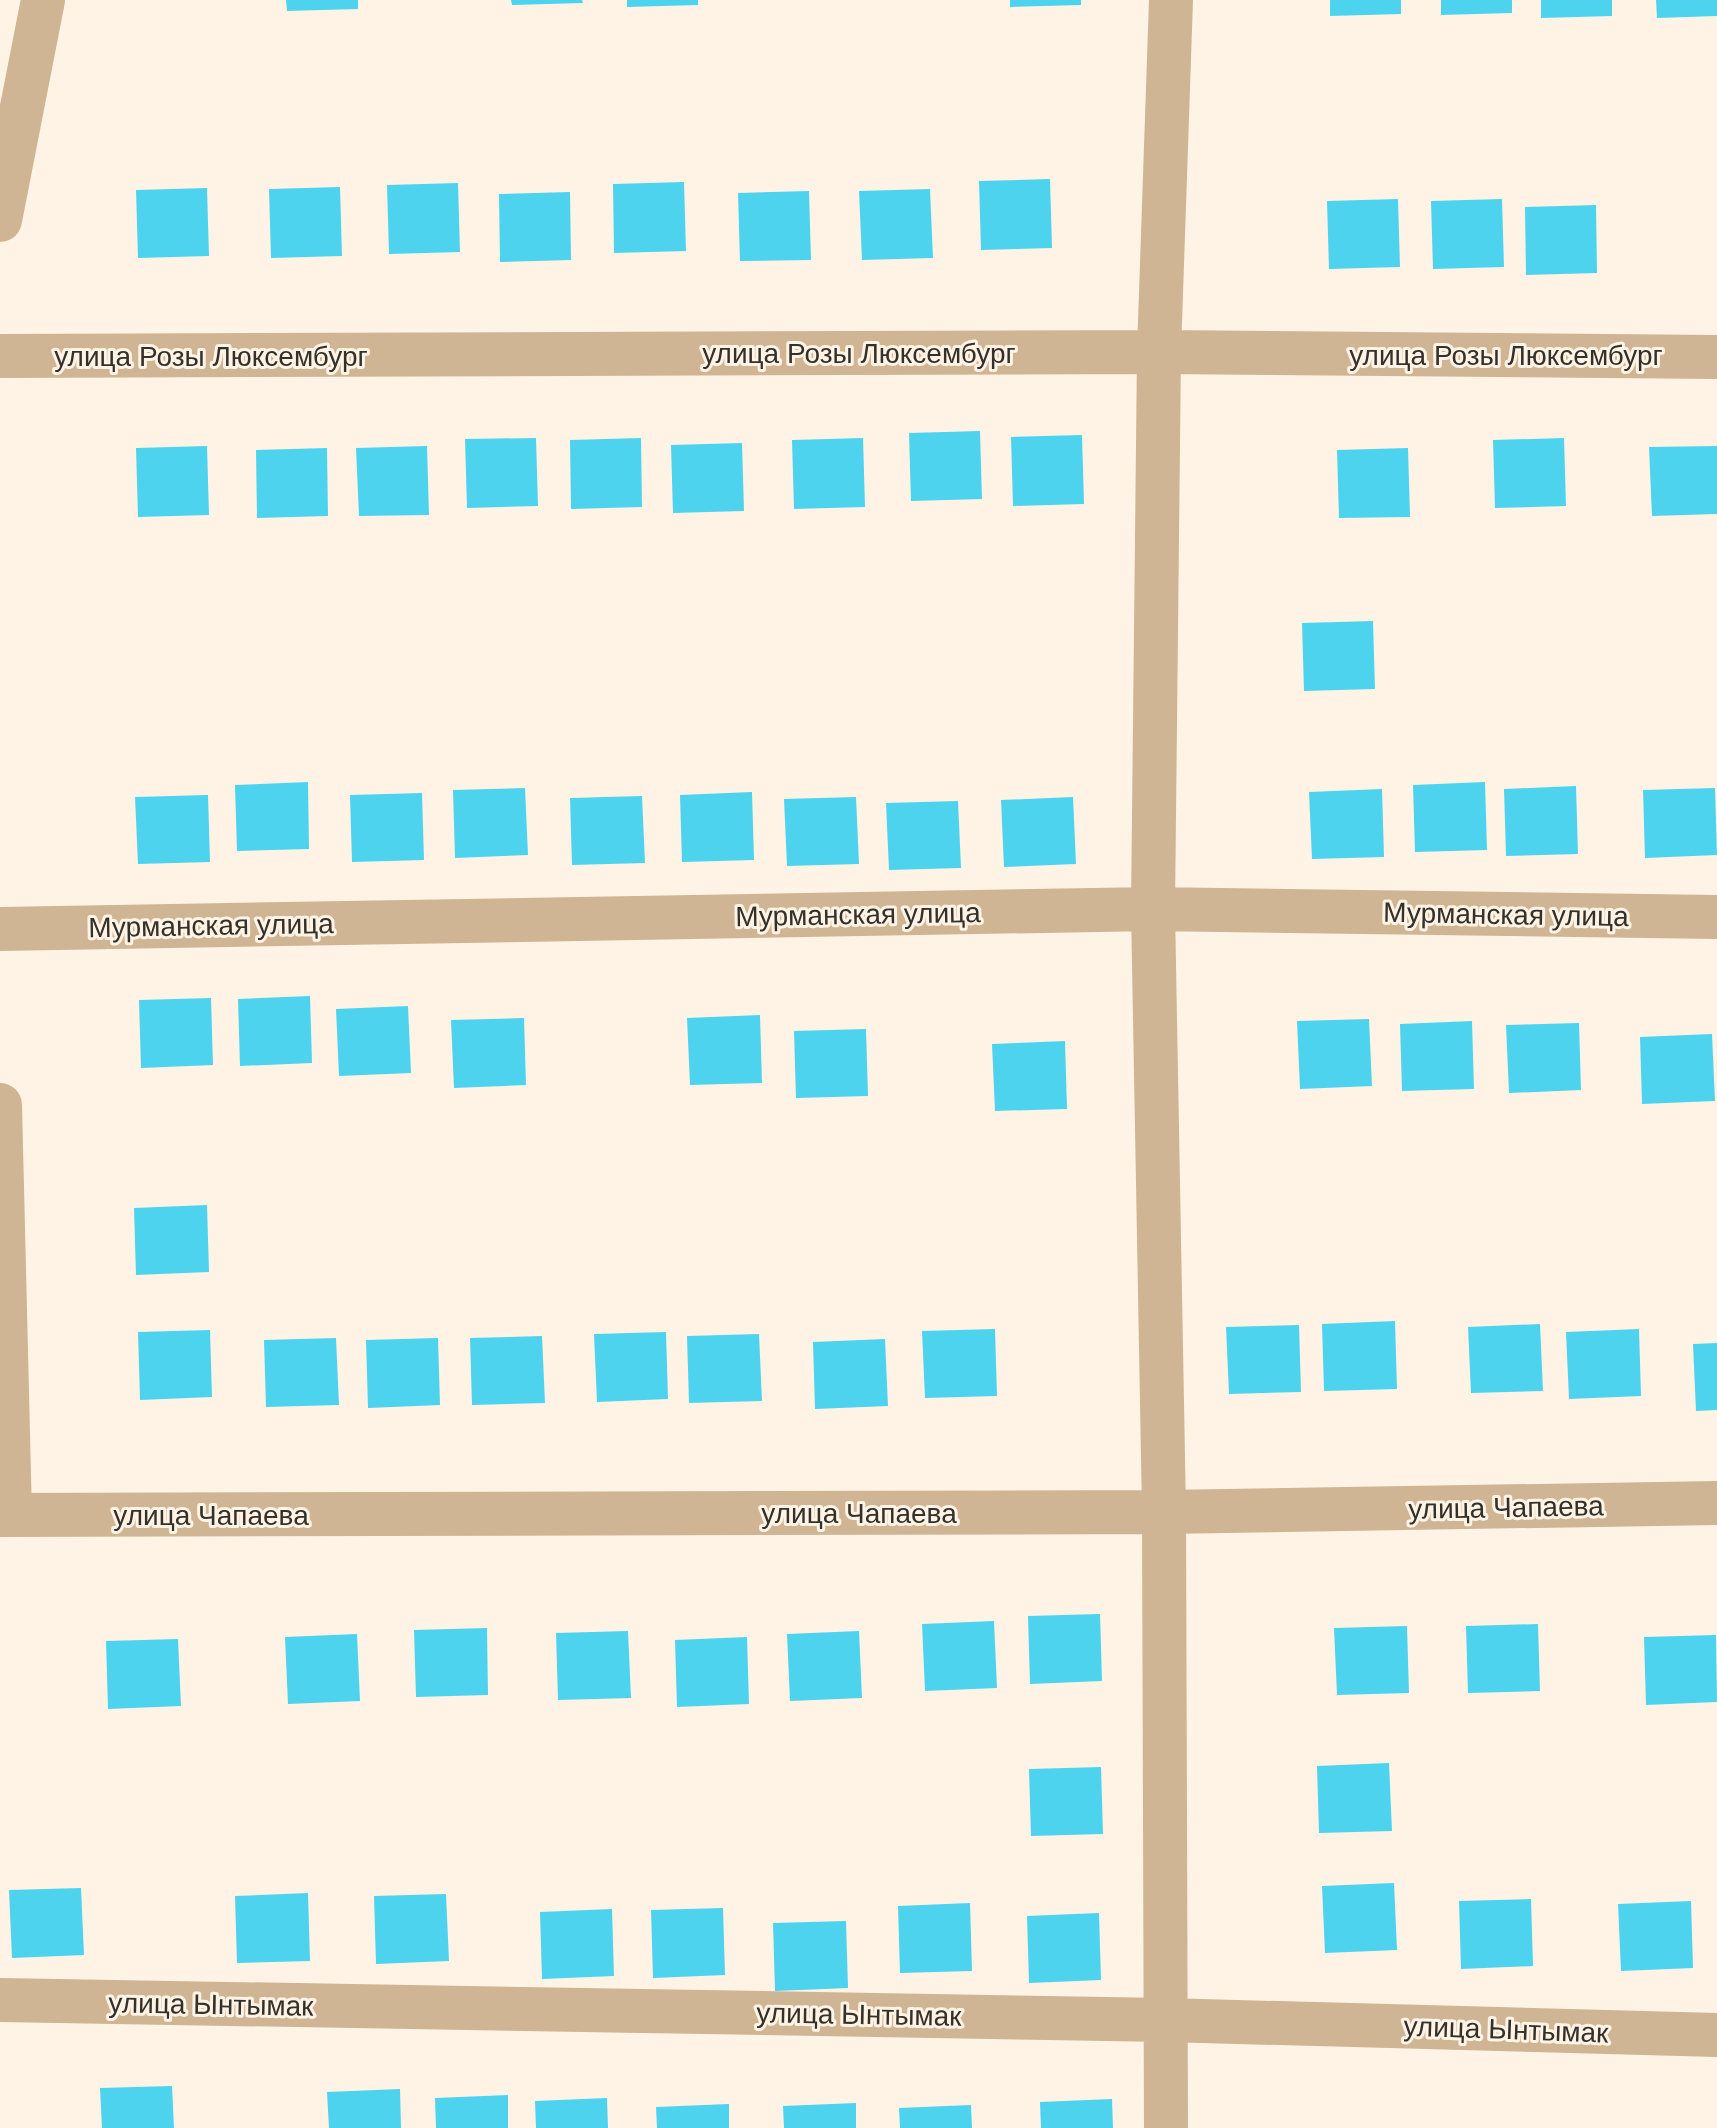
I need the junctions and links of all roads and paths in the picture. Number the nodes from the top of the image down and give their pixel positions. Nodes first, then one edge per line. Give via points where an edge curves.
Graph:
1 (43, 0) edge
2 (1171, 0) edge
3 (0, 220) edge
4 (1159, 352) junction
5 (0, 356) edge
6 (1717, 357) edge
7 (1153, 909) junction
8 (1717, 917) edge
9 (0, 929) edge
10 (0, 1105) edge
11 (1717, 1503) edge
12 (1164, 1512) junction
13 (5, 1515) edge
14 (0, 2000) edge
15 (1166, 2020) junction
16 (1717, 2035) edge
17 (1166, 2128) edge

1 - 3 street
2 - 4 street
4 - 5 street, улица Розы Люксембург
4 - 6 street, улица Розы Люксембург
4 - 7 street
7 - 8 street, Мурманская улица
7 - 9 street, Мурманская улица
7 - 12 street
10 - 13 street
11 - 12 street, улица Чапаева
12 - 13 street, улица Чапаева
12 - 15 street
14 - 15 street, улица Ынтымак
15 - 16 street, улица Ынтымак
15 - 17 street

